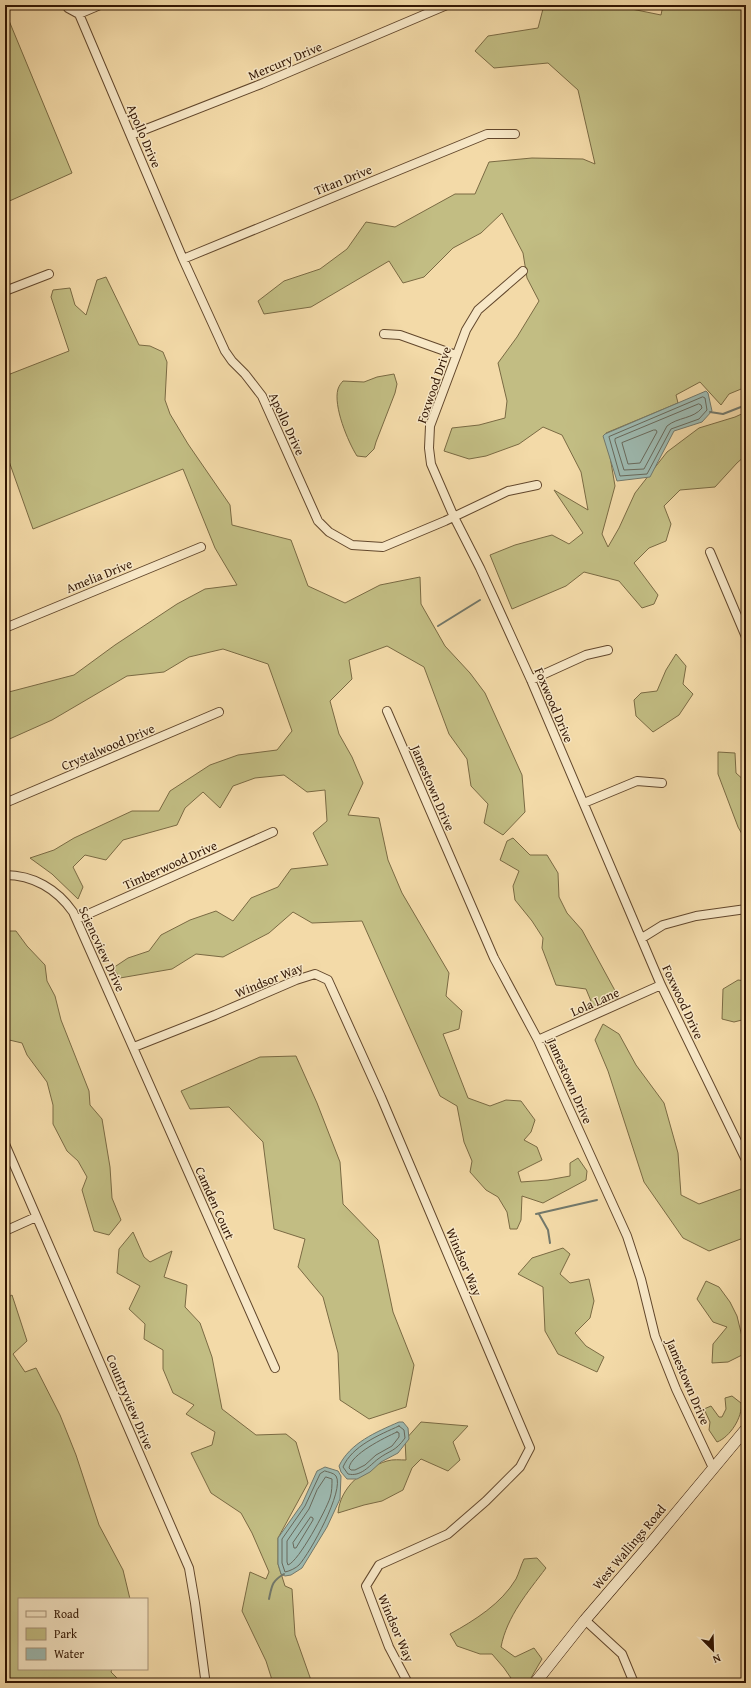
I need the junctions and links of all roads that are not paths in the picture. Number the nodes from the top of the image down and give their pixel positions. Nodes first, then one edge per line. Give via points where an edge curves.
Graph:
1 (66, 5) edge
2 (100, 5) edge
3 (447, 5) edge
4 (80, 14) junction
5 (515, 134) dead end
6 (131, 135) junction
7 (183, 258) junction
8 (523, 271) dead end
9 (49, 274) dead end
10 (5, 291) edge
11 (384, 334) dead end
12 (456, 355) junction
13 (537, 485) dead end
14 (454, 517) junction
15 (201, 547) dead end
16 (710, 552) dead end
17 (5, 628) edge
18 (746, 636) edge
19 (608, 650) dead end
20 (531, 680) junction
21 (387, 711) dead end
22 (219, 712) dead end
23 (662, 783) dead end
24 (5, 803) edge
25 (584, 803) junction
26 (273, 832) dead end
27 (5, 875) edge
28 (746, 909) edge
29 (77, 919) junction
30 (642, 938) junction
31 (661, 985) junction
32 (538, 1040) junction
33 (134, 1047) junction
34 (5, 1144) edge
35 (746, 1160) edge
36 (36, 1217) junction
37 (5, 1230) edge
38 (275, 1368) dead end
39 (746, 1429) edge
40 (713, 1468) junction
41 (585, 1620) junction
42 (205, 1678) dead end
43 (408, 1683) edge
44 (535, 1683) edge
45 (634, 1683) edge

1 - 4 street
2 - 4 street
3 - 6 street, Mercury Drive via 261,84
4 - 6 street, Apollo Drive
5 - 7 street, Titan Drive via 487,134
6 - 7 street, Apollo Drive
7 - 14 street, Apollo Drive via 225,351 262,396 313,512 329,532 352,545 383,547
8 - 12 street, Foxwood Drive via 478,310
9 - 10 street
11 - 12 street via 400,335
12 - 14 street, Foxwood Drive via 430,426 429,448 431,464
13 - 14 street, Apollo Drive via 508,491
14 - 20 street, Foxwood Drive
15 - 17 street, Amelia Drive
16 - 18 street
19 - 20 street via 586,655
20 - 25 street, Foxwood Drive
21 - 32 street, Jamestown Drive via 494,958
22 - 24 street, Crystalwood Drive
23 - 25 street via 637,781
25 - 30 street, Foxwood Drive
26 - 29 street, Timberwood Drive
27 - 29 street, Sciencview Drive via 37,880 62,898
28 - 30 street via 663,925
29 - 33 street, Sciencview Drive
30 - 31 street, Foxwood Drive
31 - 32 street, Lola Lane
31 - 35 street, Foxwood Drive
32 - 40 street, Jamestown Drive via 627,1236 655,1336 676,1389
33 - 38 street, Camden Court
33 - 43 street, Windsor Way via 315,974 328,980 384,1104 530,1448 520,1467 448,1534 379,1565 366,1586 389,1648
34 - 36 street, Countryview Drive
36 - 37 street
36 - 42 street, Countryview Drive via 189,1568
39 - 40 street, West Wallings Road
40 - 41 street, West Wallings Road
41 - 44 street, West Wallings Road
41 - 45 street via 622,1654

